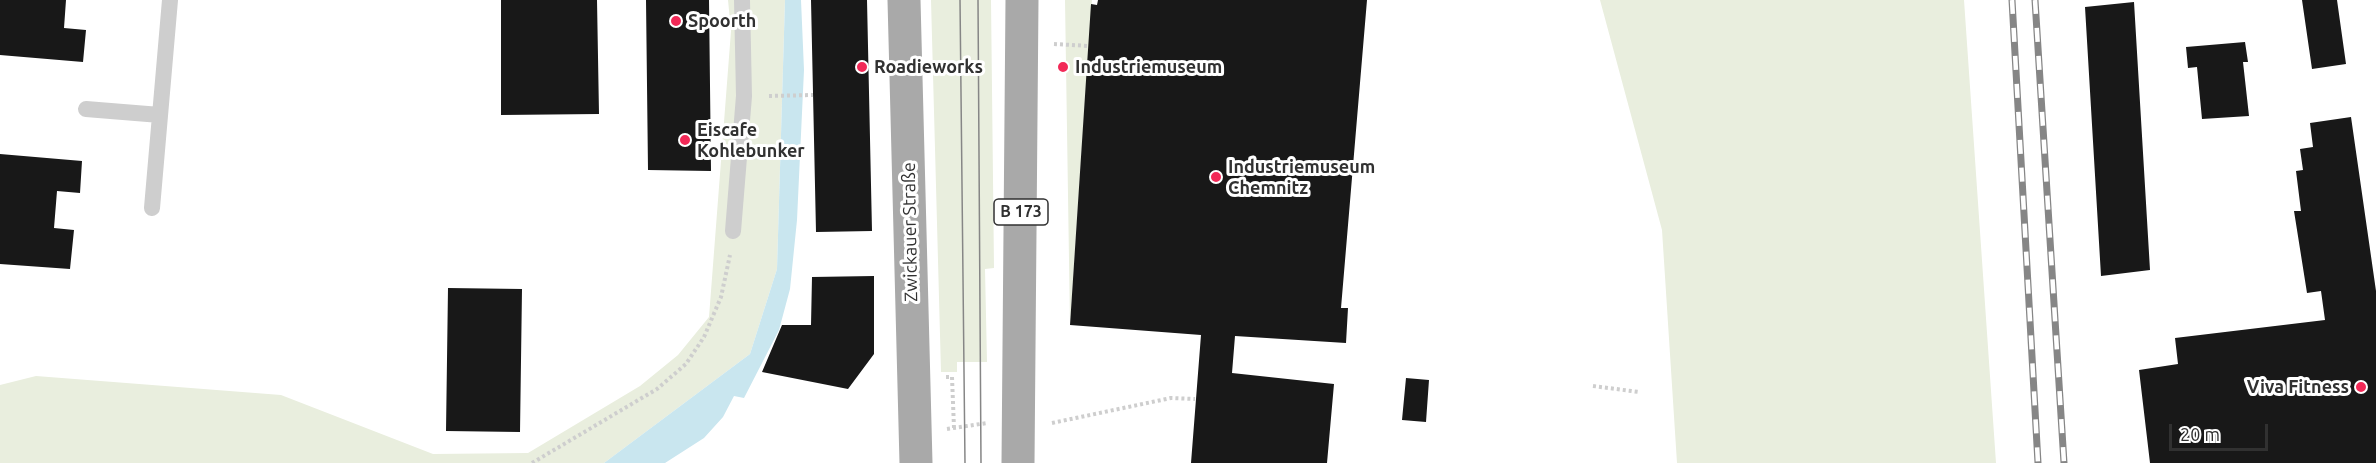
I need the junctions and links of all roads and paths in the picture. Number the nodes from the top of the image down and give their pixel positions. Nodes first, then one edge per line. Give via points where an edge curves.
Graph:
1 (170, 0) edge
2 (742, 0) edge
3 (904, 0) edge
4 (1022, 0) edge
5 (1050, 44) dead end
6 (1089, 46) dead end
7 (813, 95) dead end
8 (744, 96) junction
9 (86, 109) dead end
10 (160, 115) junction
11 (152, 208) dead end
12 (733, 231) joint
13 (1593, 386) dead end
14 (1639, 392) dead end
15 (1195, 399) dead end
16 (1019, 423) junction
17 (914, 430) junction
18 (532, 463) edge
19 (916, 463) edge
20 (1018, 463) edge

1 - 10 lane
2 - 8 lane
3 - 17 main road, Zwickauer Straße
4 - 16 main road, B 173
5 - 6 path
7 - 8 path
8 - 12 lane
9 - 10 lane
10 - 11 lane
12 - 18 path via 721,297 704,337 686,364 657,389
13 - 14 path
15 - 16 path via 1171,398 1046,424
16 - 17 path
16 - 20 main road, B 173
17 - 19 main road, Zwickauer Straße

